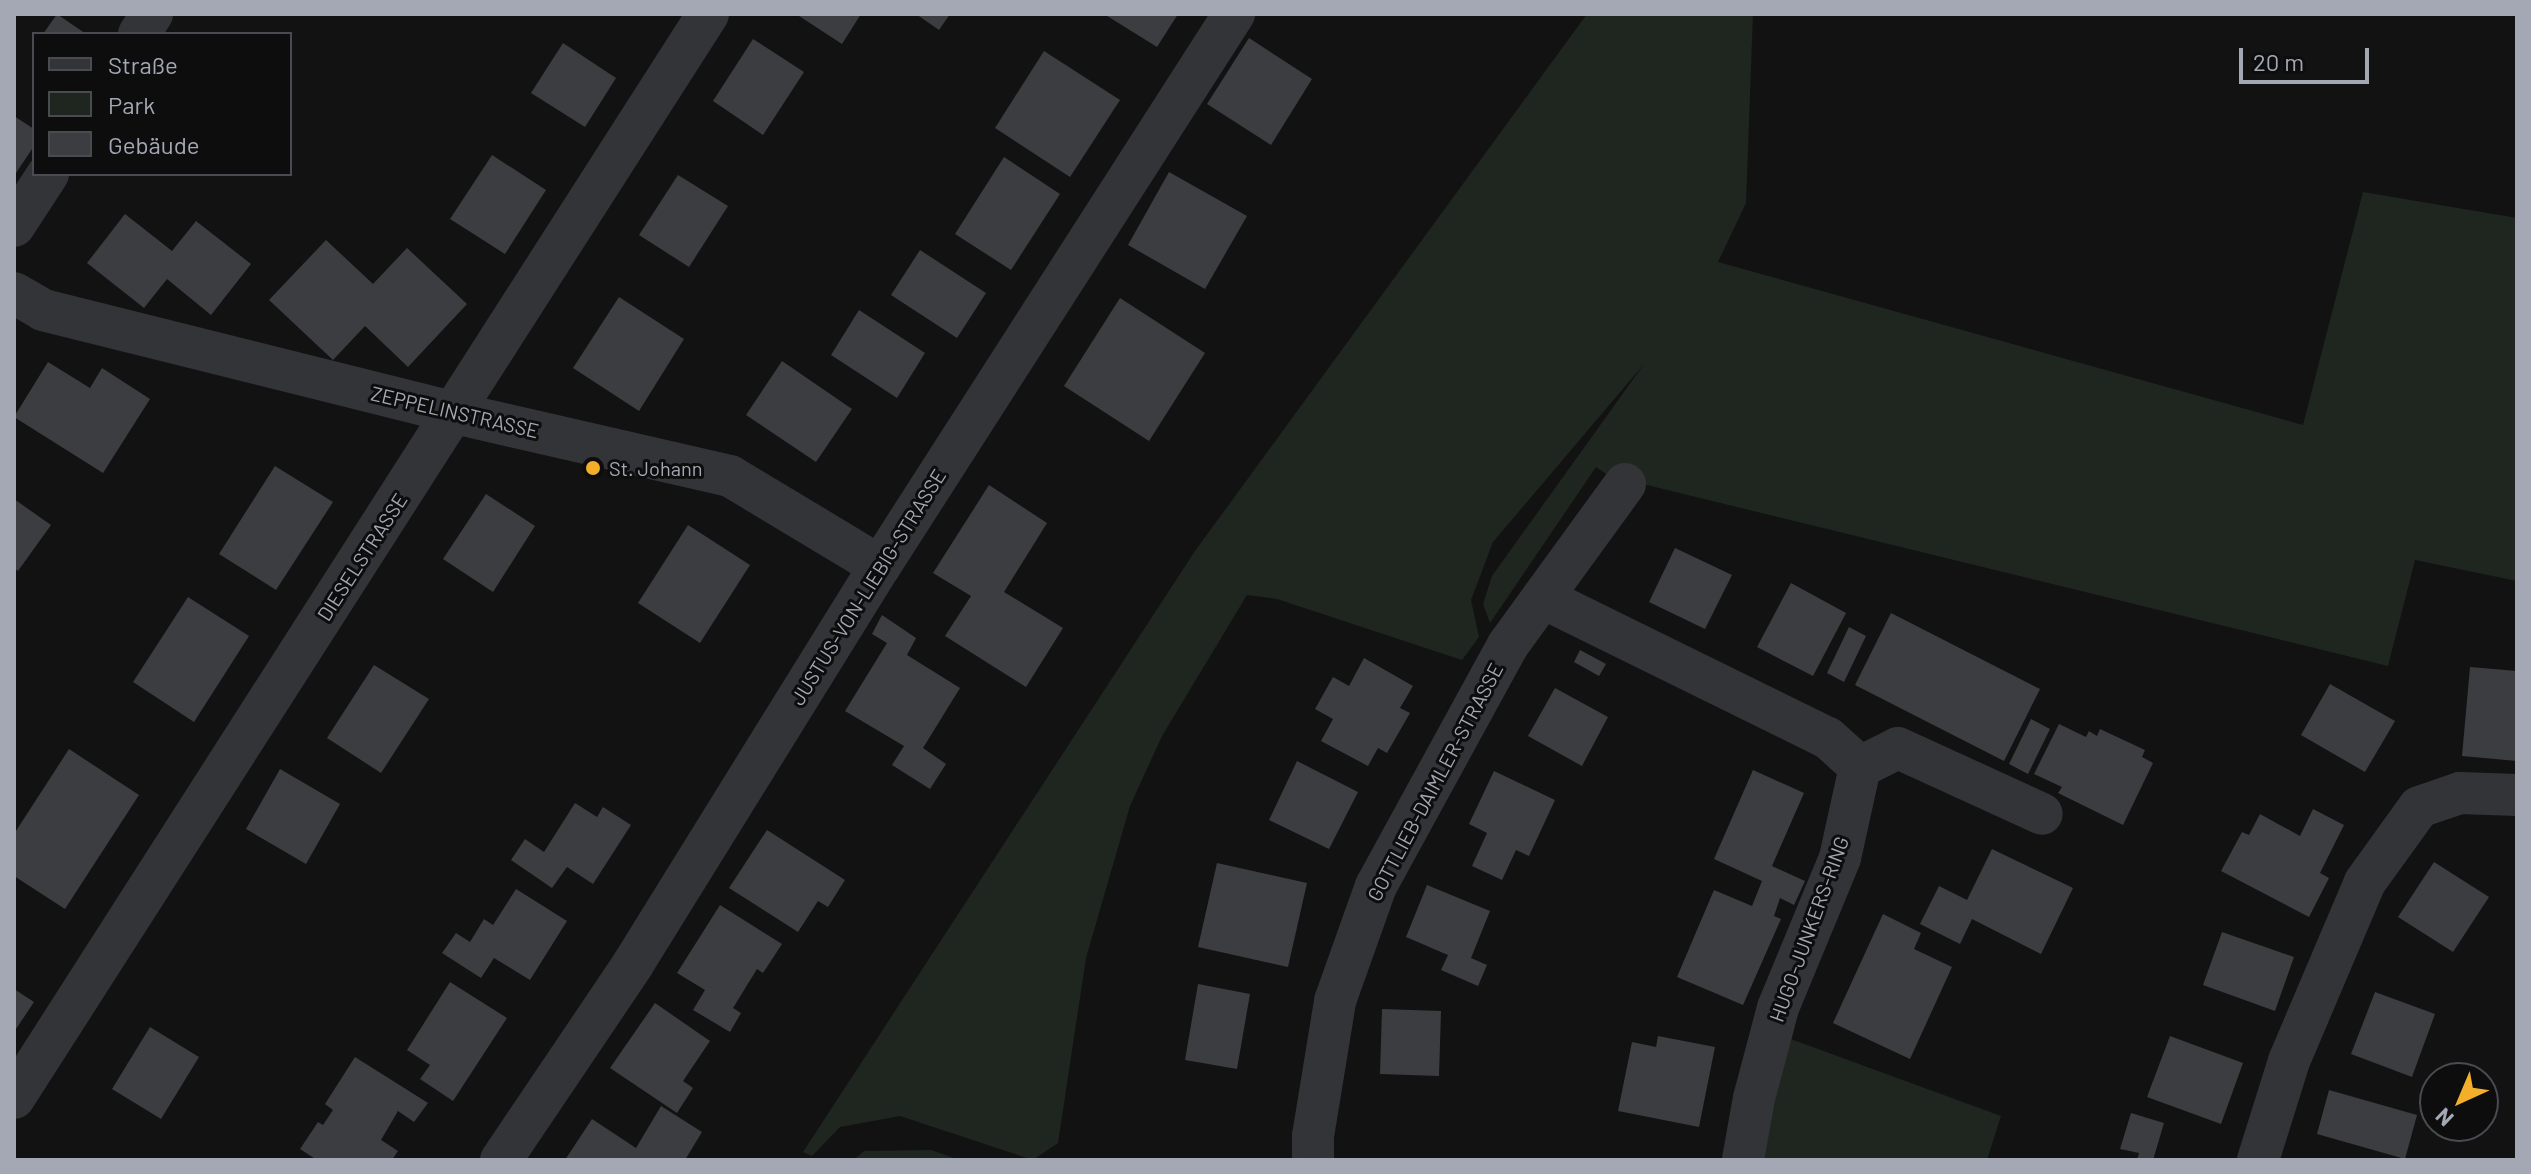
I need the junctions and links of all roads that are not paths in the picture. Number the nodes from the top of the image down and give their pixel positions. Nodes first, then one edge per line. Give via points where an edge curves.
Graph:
1 (152, 14) edge
2 (708, 14) edge
3 (1234, 14) edge
4 (140, 32) edge
5 (47, 176) edge
6 (14, 226) edge
7 (14, 293) edge
8 (455, 413) junction
9 (1625, 484) dead end
10 (880, 566) junction
11 (1545, 599) junction
12 (1860, 767) junction
13 (2517, 795) edge
14 (2042, 814) dead end
15 (14, 1098) edge
16 (501, 1160) edge
17 (1313, 1160) edge
18 (1743, 1160) edge
19 (2258, 1160) edge

1 - 4 street
2 - 8 street, DIESELSTRASSE
3 - 10 street, JUSTUS-VON-LIEBIG-STRASSE
5 - 6 street
7 - 8 street, ZEPPELINSTRASSE via 43,310
8 - 10 street, ZEPPELINSTRASSE via 730,476
8 - 15 street, DIESELSTRASSE
9 - 11 street, GOTTLIEB-DAIMLER-STRASSE
10 - 16 street, JUSTUS-VON-LIEBIG-STRASSE via 633,964
11 - 12 street via 1828,738
11 - 17 street, GOTTLIEB-DAIMLER-STRASSE via 1508,645 1376,886 1335,1001
12 - 14 street via 1898,748
12 - 18 street, HUGO-JUNKERS-RING via 1840,858 1778,1008
13 - 19 street via 2460,793 2419,807 2365,882 2289,1061

